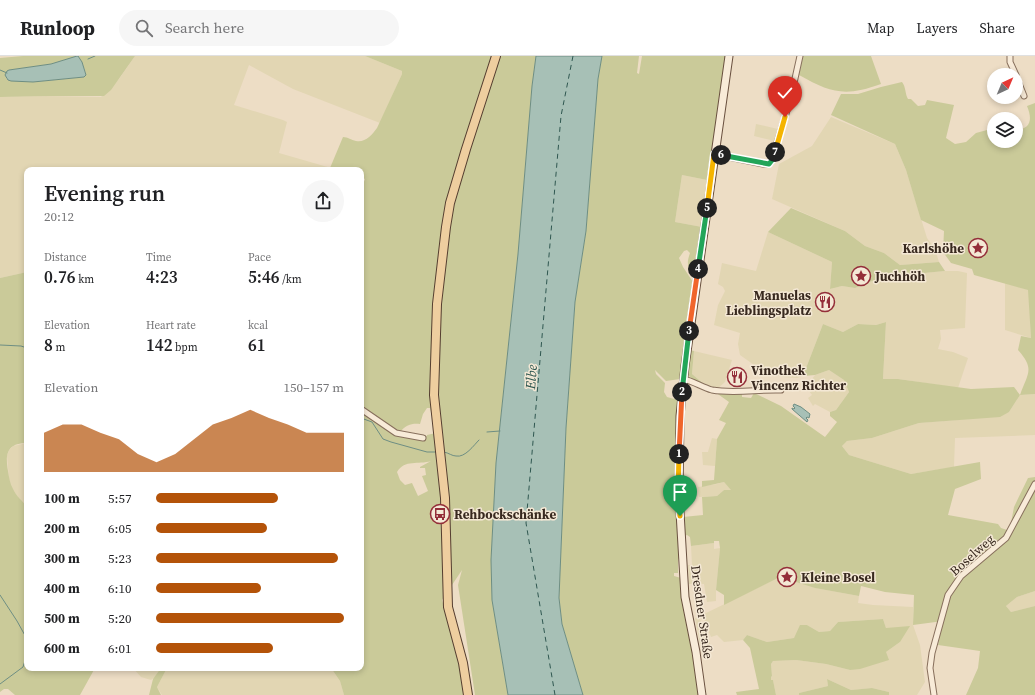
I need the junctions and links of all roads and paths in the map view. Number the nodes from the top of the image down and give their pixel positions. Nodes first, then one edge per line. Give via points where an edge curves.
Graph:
1 (496, 56) edge
2 (729, 56) edge
3 (800, 56) edge
4 (1010, 56) edge
5 (1013, 68) edge
6 (714, 154) junction
7 (683, 379) junction
8 (781, 390) dead end
9 (364, 411) edge
10 (423, 438) dead end
11 (1035, 484) edge
12 (468, 695) edge
13 (702, 695) edge
14 (934, 695) edge

1 - 12 main road via 450,203 437,304 434,378 445,498 448,607 463,663
2 - 6 main road, Dresdner Straße
3 - 6 street via 790,101 771,162 763,164
4 - 5 street
6 - 7 main road, Dresdner Straße
7 - 8 street via 713,390
7 - 13 main road, Dresdner Straße via 678,495 685,597
9 - 10 street via 396,433
11 - 14 street, Boselweg via 1006,538 961,576 948,596 932,653 930,668

